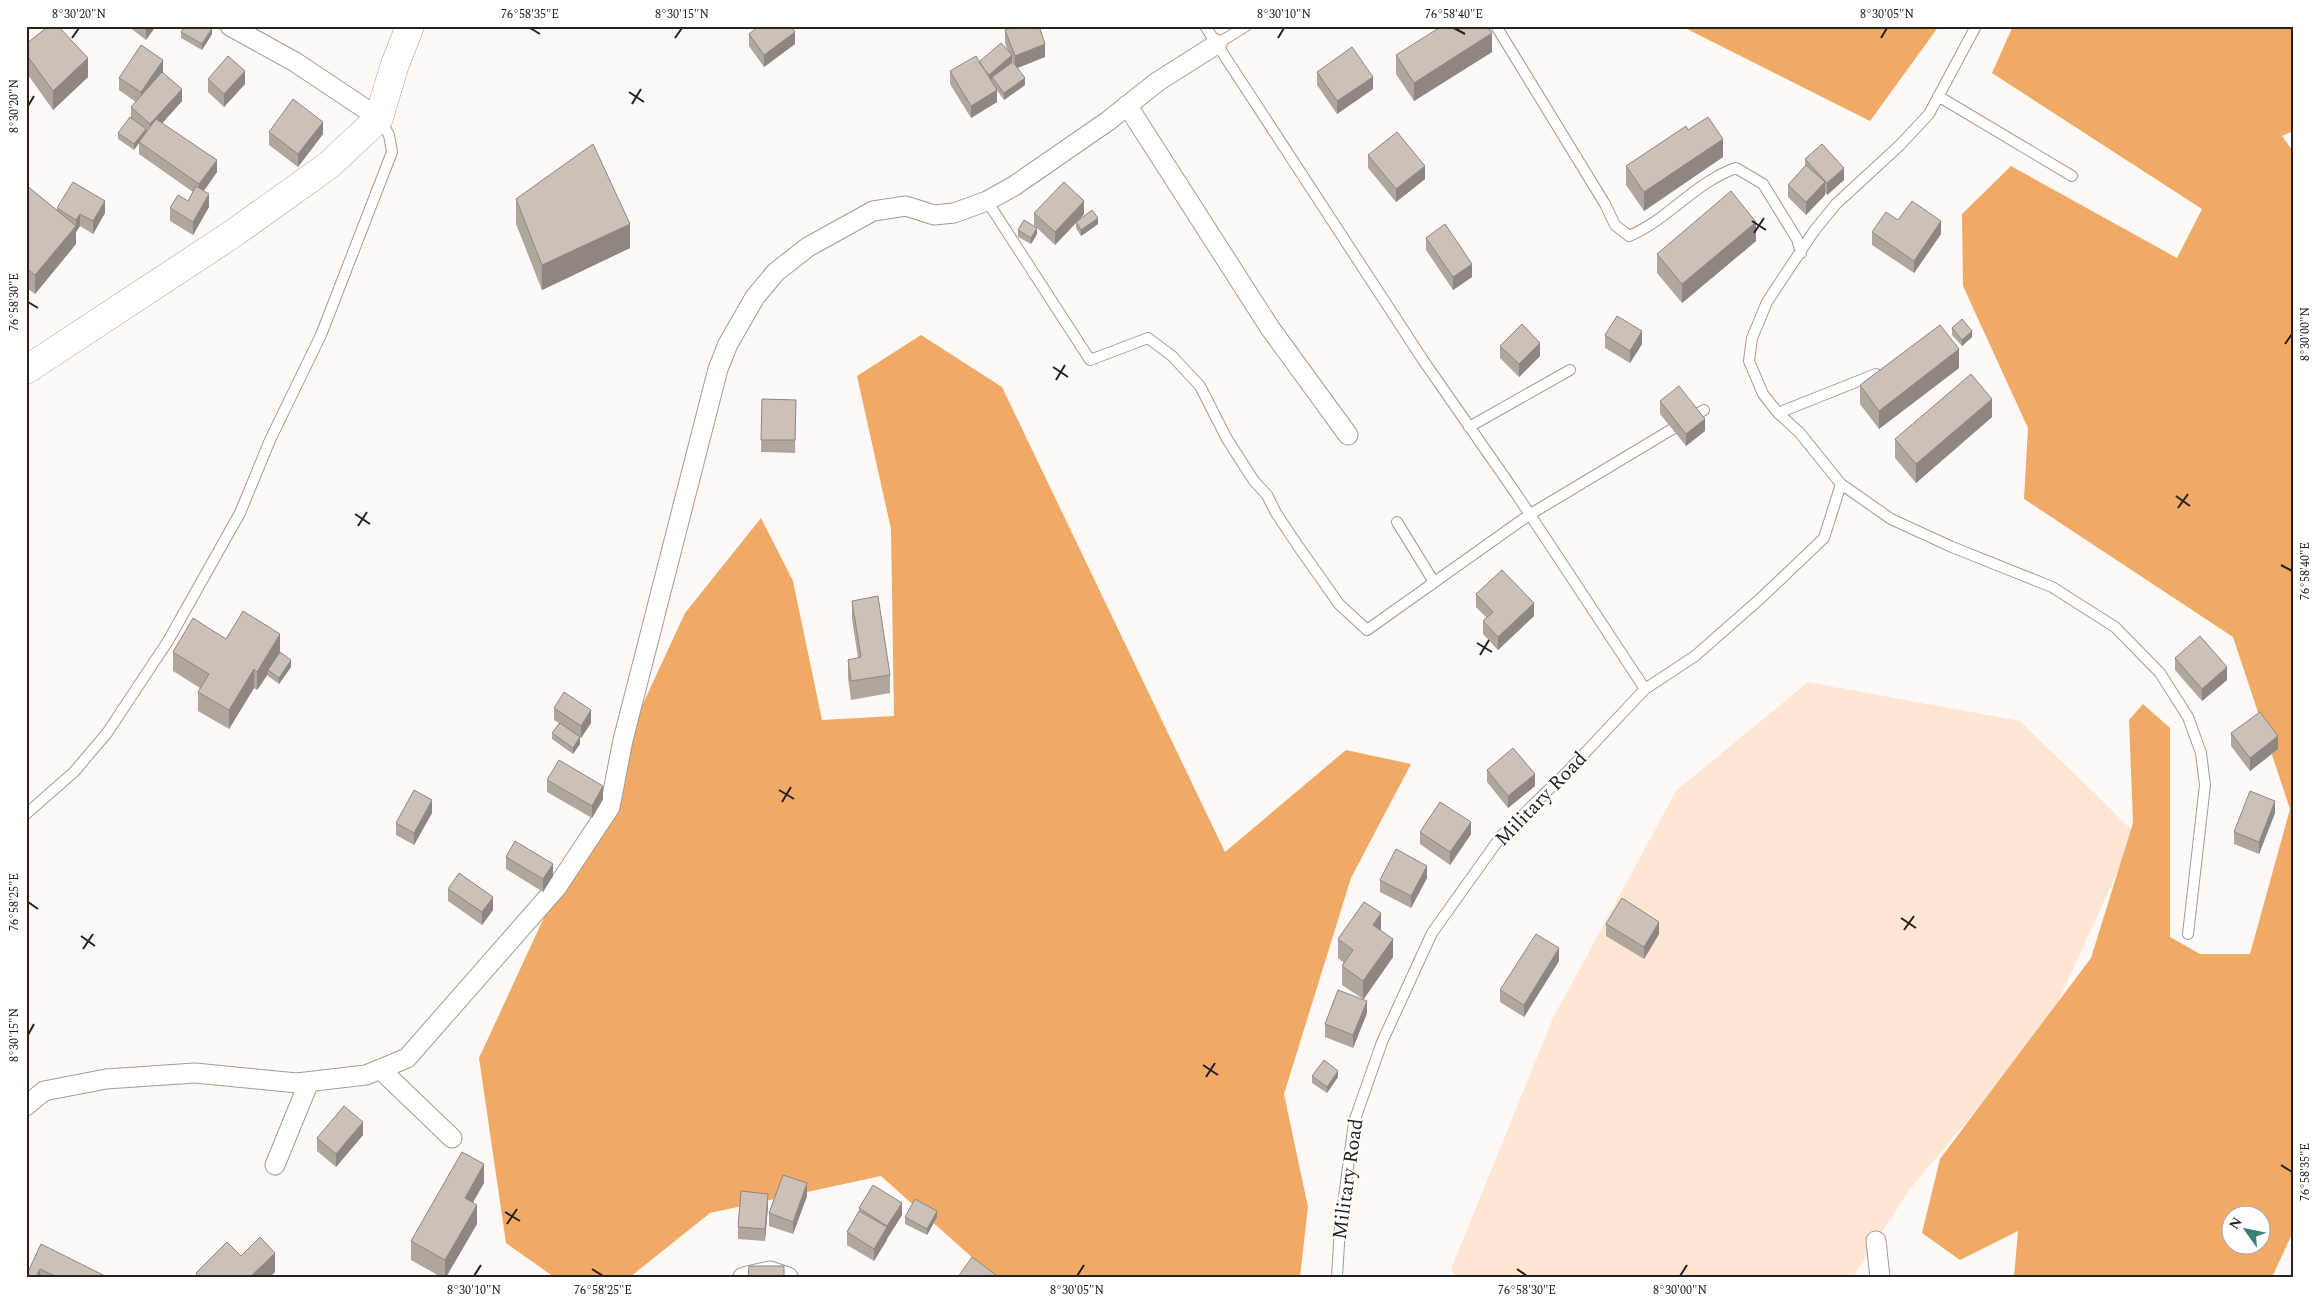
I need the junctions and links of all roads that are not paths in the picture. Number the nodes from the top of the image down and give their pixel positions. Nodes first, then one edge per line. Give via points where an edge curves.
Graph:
1 (230, 26) edge
2 (410, 26) edge
3 (1205, 26) edge
4 (1246, 26) edge
5 (1496, 26) edge
6 (1976, 26) edge
7 (1217, 44) junction
8 (1938, 96) junction
9 (1128, 105) junction
10 (379, 118) junction
11 (2072, 176) dead end
12 (987, 200) junction
13 (1801, 253) junction
14 (28, 365) edge
15 (1570, 370) dead end
16 (1876, 374) edge
17 (1704, 410) dead end
18 (1778, 413) junction
19 (1469, 427) junction
20 (1348, 434) dead end
21 (1841, 484) junction
22 (1529, 515) junction
23 (1397, 522) dead end
24 (1434, 582) junction
25 (1645, 689) junction
26 (26, 814) edge
27 (2188, 934) dead end
28 (380, 1069) junction
29 (309, 1082) junction
30 (26, 1106) edge
31 (452, 1138) dead end
32 (275, 1165) dead end
33 (1876, 1242) dead end
34 (743, 1277) edge
35 (788, 1277) edge
36 (1337, 1277) edge
37 (1880, 1277) edge

1 - 10 street via 295,62
2 - 10 main road
3 - 7 lane
4 - 7 lane
5 - 13 lane via 1615,225 1629,236 1652,225 1719,174 1736,168 1763,184 1797,239
6 - 8 lane
7 - 9 street via 1157,82
7 - 19 lane
8 - 11 lane
8 - 13 lane via 1929,114 1916,128 1836,204
9 - 12 street via 1014,186
9 - 20 street via 1270,328
10 - 14 main road via 330,165 231,235
10 - 26 lane via 389,135 392,152 321,335 270,440 240,513 168,641 107,733 74,772
12 - 24 lane via 1090,360 1148,338 1172,356 1200,386 1227,439 1298,546 1339,604 1366,630
12 - 28 street via 954,213 934,215 906,206 873,211 808,247 776,272 754,297 718,369 623,740 610,807 557,887 407,1058
13 - 18 lane via 1767,302 1752,338 1749,361 1763,394
15 - 19 lane
16 - 18 lane
17 - 22 lane
18 - 21 lane via 1799,432
19 - 22 lane
21 - 25 lane, Military Road via 1824,538 1695,656
21 - 27 lane via 1891,519 2052,586 2115,627 2160,673 2188,717 2201,753 2205,785
22 - 24 lane
22 - 25 lane
23 - 24 lane
25 - 36 lane, Military Road via 1568,772 1502,835 1432,933 1382,1042 1354,1122
28 - 29 street via 366,1075
28 - 31 street
29 - 30 street via 194,1073 106,1079 44,1091
29 - 32 street
33 - 37 street
34 - 35 street via 770,1271

